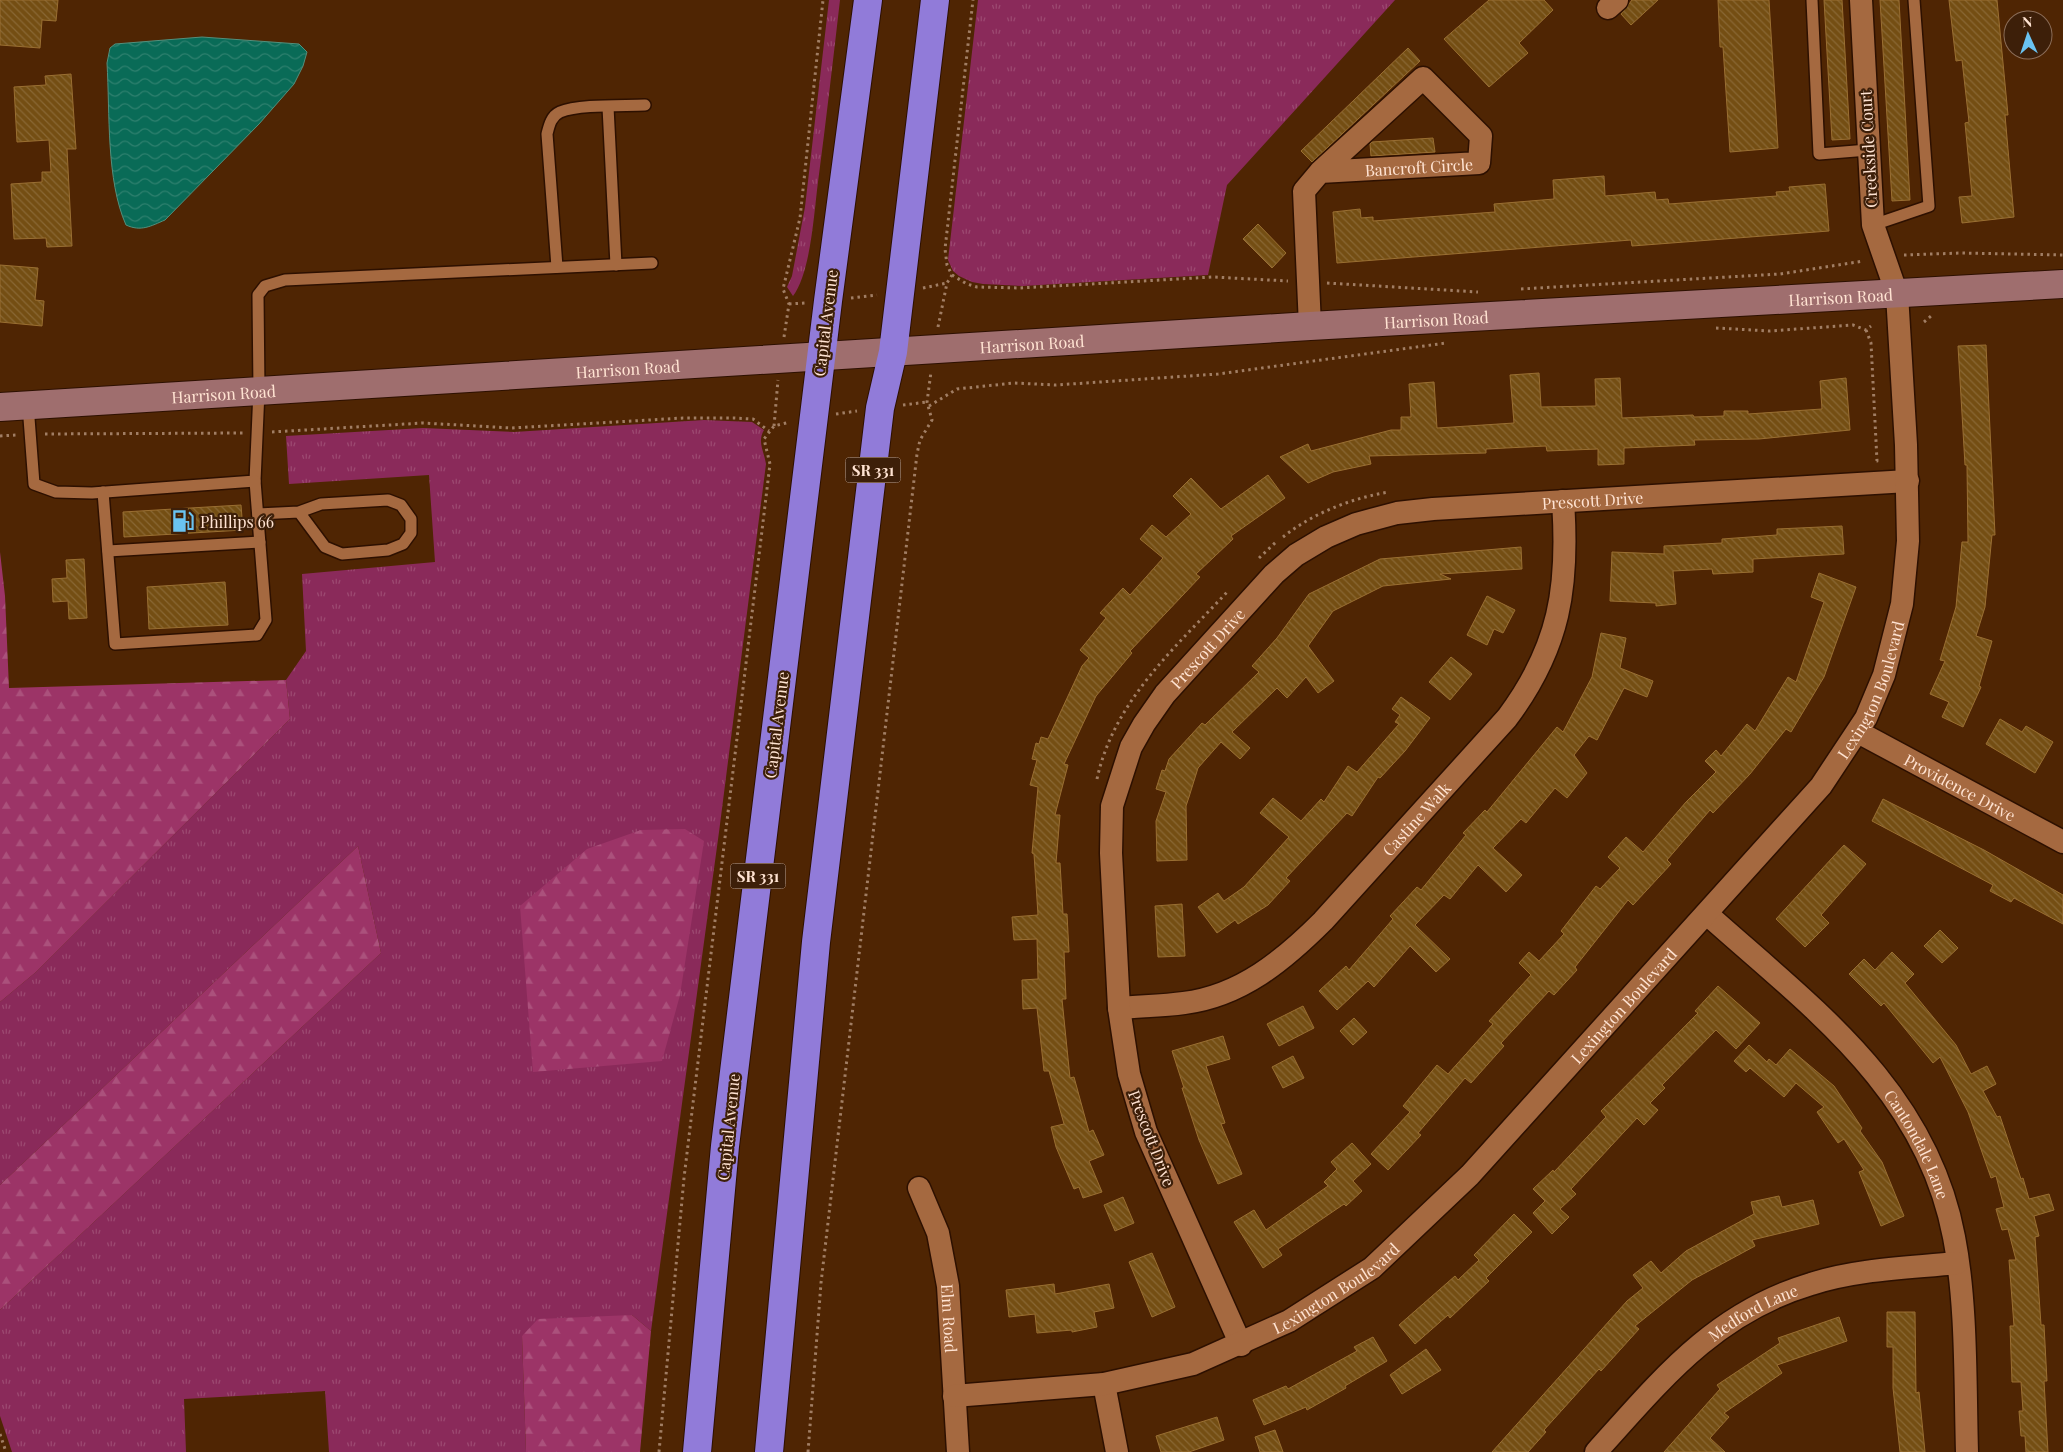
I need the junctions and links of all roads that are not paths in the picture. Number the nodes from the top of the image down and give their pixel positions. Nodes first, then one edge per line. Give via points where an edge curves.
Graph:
1 (868, 0) edge
2 (935, 0) edge
3 (1812, 0) edge
4 (1861, 0) edge
5 (1914, 0) edge
6 (646, 105) dead end
7 (608, 107) junction
8 (1868, 150) junction
9 (1320, 172) junction
10 (1873, 225) junction
11 (652, 263) dead end
12 (616, 265) junction
13 (557, 268) junction
14 (2063, 284) edge
15 (1896, 294) junction
16 (1310, 326) junction
17 (893, 352) junction
18 (821, 356) junction
19 (259, 391) junction
20 (28, 405) junction
21 (0, 407) edge
22 (255, 481) junction
23 (1908, 481) junction
24 (103, 492) junction
25 (1563, 501) junction
26 (299, 512) junction
27 (258, 514) junction
28 (260, 542) junction
29 (108, 551) junction
30 (1858, 732) junction
31 (2063, 842) edge
32 (1707, 914) junction
33 (1119, 1008) junction
34 (919, 1188) dead end
35 (1957, 1263) junction
36 (1240, 1344) junction
37 (1104, 1384) junction
38 (954, 1396) junction
39 (697, 1452) edge
40 (769, 1452) edge
41 (958, 1452) edge
42 (1117, 1452) edge
43 (1596, 1452) edge
44 (1967, 1452) edge

1 - 18 highway, Capital Avenue / SR 331
2 - 17 highway, SR 331
3 - 8 lane via 1819,154
4 - 8 street, Creekside Court
5 - 10 lane via 1930,206
6 - 7 lane
7 - 12 lane
7 - 13 lane via 559,112 550,121 547,134
8 - 10 street, Creekside Court
9 - 9 street, Bancroft Circle via 1423,78 1481,136 1479,163
9 - 16 street, Bancroft Circle via 1304,191
10 - 15 street, Creekside Court
11 - 12 lane
12 - 13 lane
13 - 19 lane via 285,280 264,286 258,295
14 - 15 street, Harrison Road
15 - 16 street, Harrison Road
15 - 23 street, Lexington Boulevard
16 - 17 street, Harrison Road
17 - 18 street, Harrison Road
17 - 40 highway, SR 331 via 880,408 816,942
18 - 19 street, Harrison Road
18 - 39 highway, Capital Avenue / SR 331 via 725,1146
19 - 20 street, Harrison Road
19 - 22 lane
20 - 21 street, Harrison Road
20 - 24 lane via 34,484 56,492
22 - 24 lane
22 - 27 lane
23 - 25 street, Prescott Drive
23 - 30 street, Lexington Boulevard via 1906,576 1894,642 1884,676
24 - 29 lane
25 - 33 street, Castine Walk via 1566,563 1559,612 1541,665 1507,718 1323,921 1274,966 1221,995 1186,1003
25 - 33 street, Prescott Drive via 1406,512 1356,524 1296,555 1274,574 1198,656 1144,724 1131,748 1112,806 1111,853
26 - 26 lane via 325,547 342,554 388,550 403,544 411,533 411,519 401,505 388,500 321,504
26 - 27 lane
27 - 28 lane
28 - 29 lane
28 - 29 lane via 266,620 257,635 115,644
30 - 31 street, Providence Drive
30 - 32 street, Lexington Boulevard via 1821,786
32 - 35 street, Cantondale Lane via 1843,1037 1871,1066 1898,1102 1926,1147 1944,1195 1955,1238
32 - 36 street, Lexington Boulevard via 1470,1175 1400,1243 1372,1268 1297,1316
33 - 36 street, Prescott Drive via 1128,1074 1146,1132
34 - 38 street, Elm Road via 938,1233 948,1286
35 - 43 street, Medford Lane via 1811,1283 1736,1316 1682,1359
35 - 44 street, Cantondale Lane via 1962,1304
36 - 37 street, Lexington Boulevard via 1194,1364
37 - 38 street, Lexington Boulevard
37 - 42 street
38 - 41 street, Elm Road

